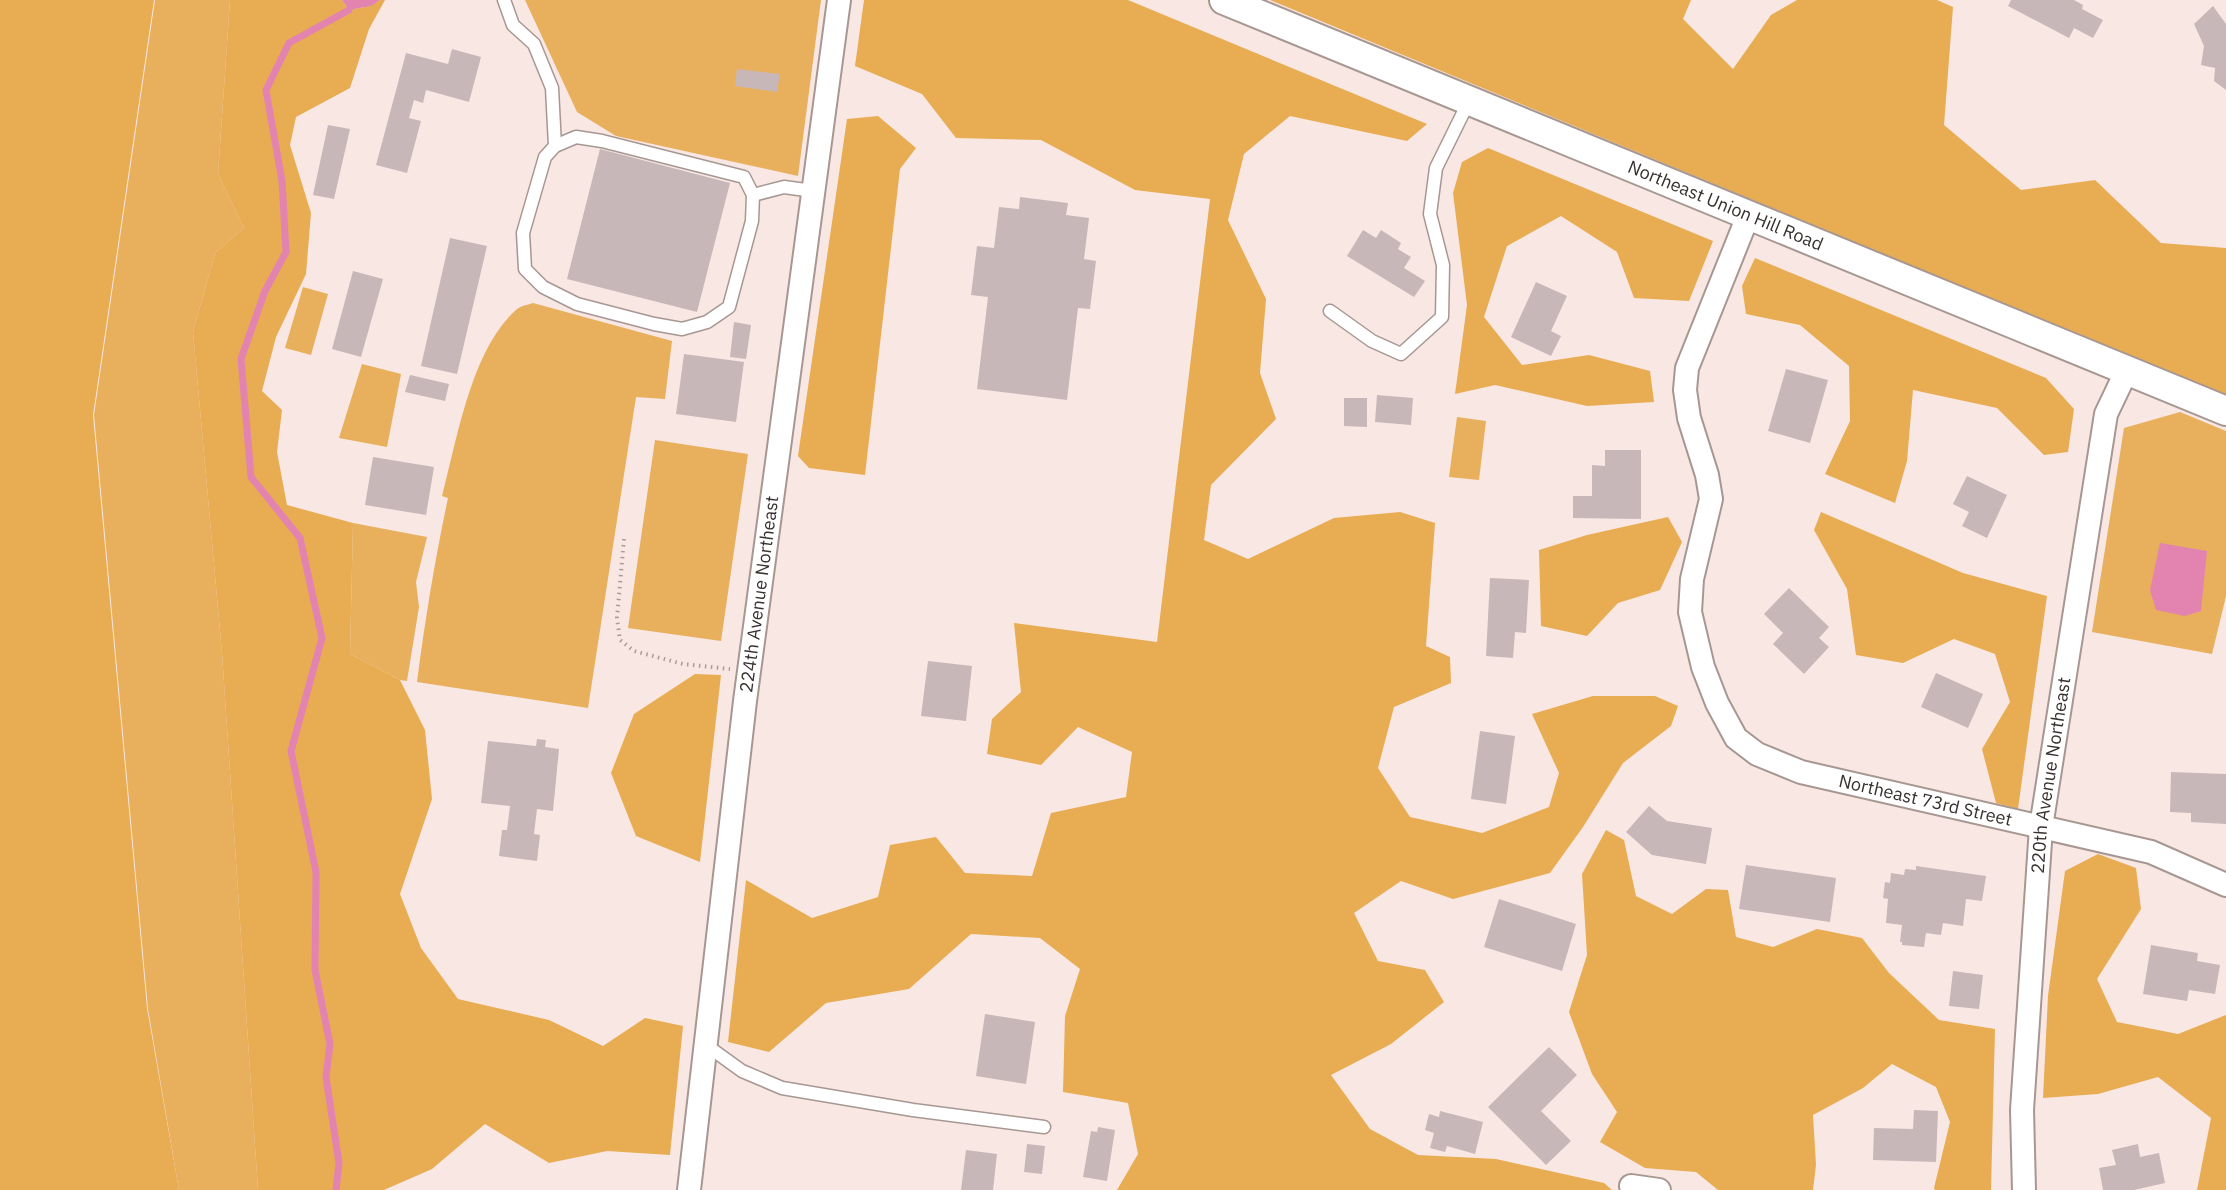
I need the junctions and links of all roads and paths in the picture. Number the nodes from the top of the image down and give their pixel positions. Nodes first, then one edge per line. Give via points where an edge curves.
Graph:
1 (504, 0) edge
2 (839, 0) edge
3 (1224, 0) edge
4 (1469, 101) junction
5 (555, 146) junction
6 (813, 191) junction
7 (753, 195) junction
8 (1748, 216) junction
9 (1330, 311) dead end
10 (2127, 370) junction
11 (2226, 411) edge
12 (624, 538) dead end
13 (748, 671) junction
14 (2041, 827) junction
15 (2226, 885) edge
16 (706, 1045) junction
17 (1044, 1127) dead end
18 (1631, 1186) dead end
19 (689, 1190) edge
20 (1659, 1190) edge
21 (2024, 1190) edge

1 - 5 lane via 513,25 534,44 552,88
2 - 6 street, 224th Avenue Northeast
3 - 4 street, Northeast Union Hill Road
4 - 8 street, Northeast Union Hill Road
4 - 9 lane via 1436,168 1430,214 1443,265 1442,317 1401,354 1372,341
5 - 7 lane via 576,137 602,141 744,177
5 - 7 lane via 545,157 523,233 525,269 543,287 578,304 654,324 682,329 707,321 729,307 752,221
6 - 7 lane via 784,187
6 - 13 street, 224th Avenue Northeast
8 - 10 street, Northeast Union Hill Road
8 - 14 street, Northeast 73rd Street via 1686,368 1684,390 1711,499 1692,579 1690,612 1703,667 1717,703 1736,738 1757,754 1801,772
10 - 11 street, Northeast Union Hill Road
10 - 14 street, 220th Avenue Northeast via 2106,414
12 - 13 path via 617,618 620,640 634,651 683,664
13 - 16 street, 224th Avenue Northeast
14 - 15 street, Northeast 73rd Street via 2151,852
14 - 21 street, 220th Avenue Northeast via 2022,1110
16 - 17 lane via 742,1071 782,1088
16 - 19 street, 224th Avenue Northeast
18 - 20 street

